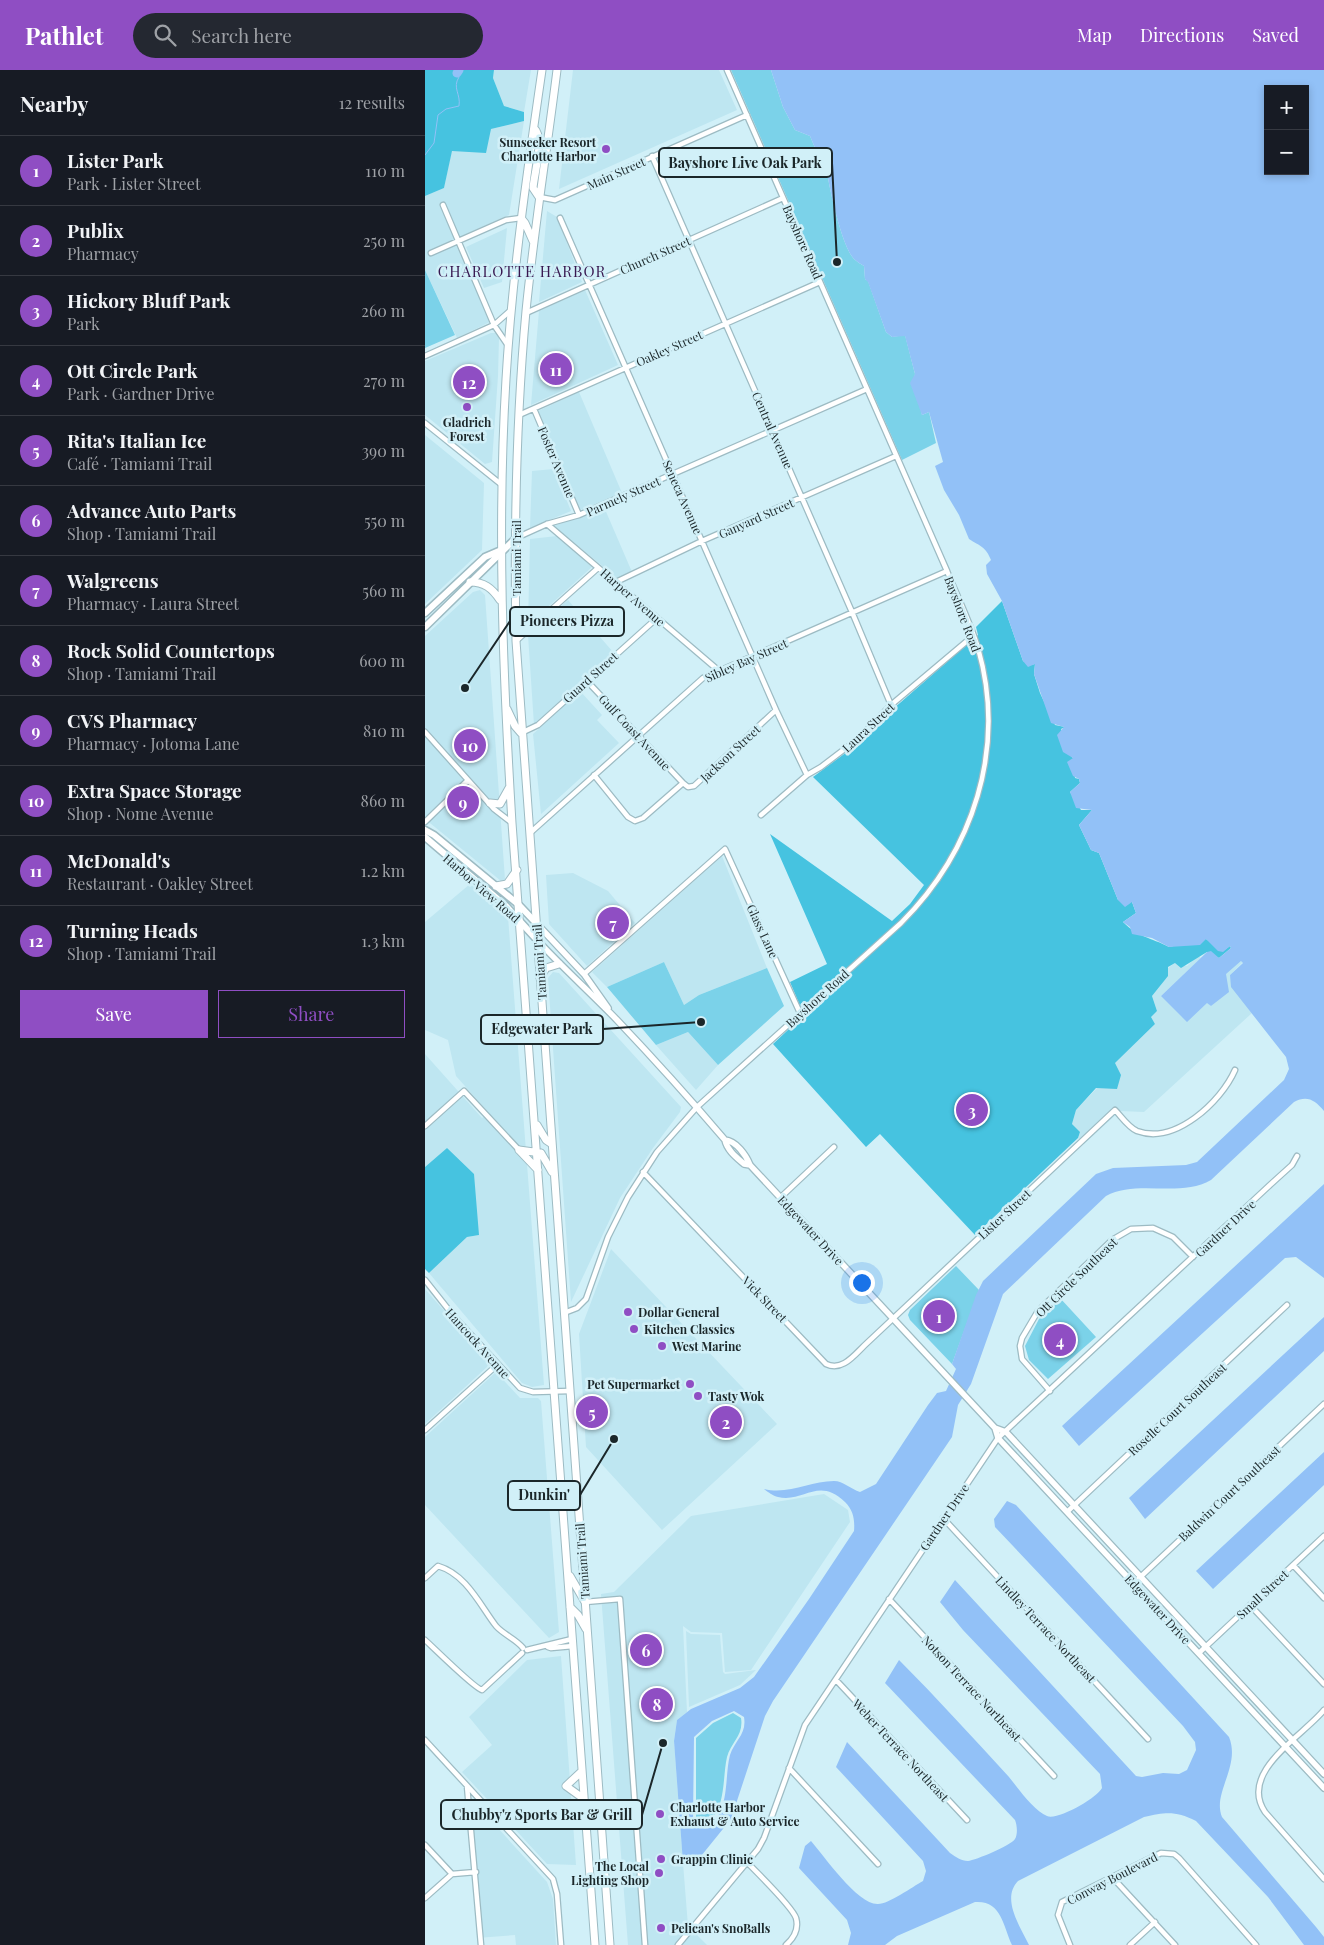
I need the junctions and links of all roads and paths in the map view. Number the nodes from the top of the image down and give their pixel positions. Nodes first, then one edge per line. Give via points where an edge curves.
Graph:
1 (542, 70) edge
2 (557, 70) edge
3 (727, 70) edge
4 (747, 115) junction
5 (534, 128) junction
6 (652, 156) junction
7 (539, 197) junction
8 (783, 198) junction
9 (443, 205) dead end
10 (521, 218) junction
11 (560, 218) dead end
12 (689, 240) junction
13 (459, 241) junction
14 (533, 243) junction
15 (431, 253) dead end
16 (820, 282) junction
17 (589, 284) junction
18 (512, 309) junction
19 (526, 312) junction
20 (726, 323) junction
21 (494, 325) junction
22 (508, 346) junction
23 (425, 356) edge
24 (626, 367) junction
25 (867, 389) junction
26 (534, 409) junction
27 (519, 415) junction
28 (425, 423) edge
29 (772, 430) junction
30 (896, 456) junction
31 (673, 474) junction
32 (502, 485) junction
33 (802, 497) junction
34 (579, 515) junction
35 (547, 524) junction
36 (515, 538) junction
37 (702, 541) junction
38 (500, 551) junction
39 (598, 568) junction
40 (947, 571) junction
41 (470, 582) junction
42 (616, 582) junction
43 (501, 602) junction
44 (852, 612) junction
45 (426, 613) edge
46 (657, 618) junction
47 (433, 619) junction
48 (425, 627) edge
49 (973, 636) junction
50 (517, 641) junction
51 (753, 656) junction
52 (718, 670) junction
53 (587, 680) junction
54 (505, 704) junction
55 (891, 705) junction
56 (776, 710) junction
57 (425, 732) edge
58 (521, 733) junction
59 (638, 736) junction
60 (594, 775) junction
61 (807, 775) junction
62 (468, 780) junction
63 (683, 783) junction
64 (510, 788) junction
65 (489, 803) junction
66 (761, 815) dead end
67 (425, 822) edge
68 (512, 823) junction
69 (425, 830) edge
70 (529, 834) junction
71 (425, 837) edge
72 (517, 870) junction
73 (497, 886) junction
74 (519, 905) junction
75 (520, 918) junction
76 (537, 924) junction
77 (538, 941) junction
78 (559, 964) junction
79 (584, 974) junction
80 (540, 979) junction
81 (800, 1013) junction
82 (615, 1018) junction
83 (1235, 1070) dead end
84 (697, 1107) junction
85 (535, 1120) junction
86 (425, 1126) edge
87 (551, 1144) junction
88 (834, 1147) dead end
89 (519, 1150) junction
90 (537, 1152) junction
91 (1297, 1156) dead end
92 (538, 1170) junction
93 (643, 1172) junction
94 (554, 1176) junction
95 (781, 1197) junction
96 (1193, 1257) junction
97 (425, 1280) edge
98 (1287, 1306) dead end
99 (564, 1313) junction
100 (894, 1318) junction
101 (497, 1365) junction
102 (570, 1391) junction
103 (1050, 1391) junction
104 (554, 1393) junction
105 (1324, 1404) edge
106 (995, 1428) junction
107 (425, 1430) edge
108 (1006, 1432) junction
109 (998, 1438) junction
110 (1074, 1505) junction
111 (1067, 1512) junction
112 (943, 1518) junction
113 (1324, 1536) edge
114 (1293, 1564) junction
115 (567, 1571) junction
116 (1140, 1576) junction
117 (425, 1578) edge
118 (1134, 1583) junction
119 (1324, 1598) edge
120 (889, 1599) junction
121 (585, 1602) junction
122 (1250, 1605) junction
123 (570, 1607) junction
124 (587, 1632) junction
125 (425, 1640) edge
126 (573, 1642) junction
127 (1206, 1647) junction
128 (524, 1651) junction
129 (1199, 1653) junction
130 (835, 1680) junction
131 (1324, 1684) edge
132 (1324, 1710) edge
133 (1148, 1739) dead end
134 (425, 1740) edge
135 (1293, 1740) junction
136 (1286, 1747) junction
137 (789, 1768) junction
138 (581, 1771) junction
139 (1324, 1774) edge
140 (1054, 1776) dead end
141 (467, 1785) junction
142 (1324, 1788) edge
143 (584, 1799) junction
144 (967, 1820) dead end
145 (425, 1845) edge
146 (747, 1862) junction
147 (878, 1864) dead end
148 (476, 1872) junction
149 (452, 1874) junction
150 (1112, 1877) junction
151 (1324, 1879) edge
152 (425, 1898) edge
153 (1155, 1922) junction
154 (594, 1934) junction
155 (481, 1945) edge
156 (561, 1945) edge
157 (589, 1945) edge
158 (595, 1945) edge
159 (610, 1945) edge
160 (645, 1945) edge
161 (678, 1945) edge
162 (786, 1945) edge
163 (1070, 1945) edge
164 (1130, 1945) edge
165 (1175, 1945) edge
166 (1256, 1945) edge

1 - 5 main road, Tamiami Trail
2 - 7 main road, Tamiami Trail
3 - 4 street, Bayshore Road
4 - 6 street, Main Street
4 - 8 street, Bayshore Road
5 - 7 main road via 539,143 533,188
5 - 10 main road, Tamiami Trail
6 - 7 street, Main Street via 555,200
6 - 12 street, Central Avenue
7 - 14 main road, Tamiami Trail
8 - 12 street, Church Street
8 - 16 street, Bayshore Road
9 - 13 street
10 - 13 street via 506,220
10 - 14 main road
10 - 18 main road, Tamiami Trail
11 - 17 street, Seneca Avenue
12 - 17 street, Church Street
12 - 20 street, Central Avenue
13 - 15 street
13 - 21 street
14 - 19 main road, Tamiami Trail
16 - 20 street, Oakley Street
16 - 25 street, Bayshore Road
17 - 19 street, Church Street
17 - 24 street, Seneca Avenue
18 - 21 street
18 - 22 main road, Tamiami Trail
19 - 27 main road, Tamiami Trail
20 - 24 street, Oakley Street
20 - 29 street, Central Avenue
21 - 22 street
21 - 23 street
22 - 32 main road, Tamiami Trail
24 - 26 street, Oakley Street
24 - 31 street, Seneca Avenue
25 - 29 street, Parmely Street
25 - 30 street, Bayshore Road
26 - 27 street, Oakley Street
26 - 34 street, Foster Avenue
27 - 36 main road, Tamiami Trail
28 - 32 street
29 - 31 street, Parmely Street
29 - 33 street, Central Avenue
30 - 33 street, Ganyard Street
30 - 40 street, Bayshore Road
31 - 34 street, Parmely Street
31 - 37 street, Seneca Avenue
32 - 38 main road, Tamiami Trail
33 - 37 street, Ganyard Street
33 - 44 street, Central Avenue
34 - 35 street, Parmely Street
35 - 36 street, Parmely Street
35 - 39 street, Harper Avenue
36 - 38 main road
36 - 50 main road, Tamiami Trail
37 - 42 street, Ganyard Street
37 - 51 street, Seneca Avenue
38 - 41 main road
38 - 43 main road, Tamiami Trail
38 - 45 main road via 485,557
39 - 42 street, Harper Avenue
39 - 50 street
40 - 44 street, Sibley Bay Street
40 - 49 street, Bayshore Road
41 - 43 main road via 483,583
41 - 47 main road
42 - 46 street, Harper Avenue
43 - 54 main road, Tamiami Trail
44 - 51 street, Sibley Bay Street
44 - 55 street, Central Avenue
45 - 47 main road
46 - 52 street, Harper Avenue
46 - 53 street, Guard Street
47 - 48 main road
49 - 55 street, Laura Street
49 - 81 street, Bayshore Road via 986,686 989,726 983,776 965,832 940,878 914,910
50 - 58 main road, Tamiami Trail
51 - 52 street, Sibley Bay Street
51 - 56 street, Seneca Avenue
52 - 59 street, Sibley Bay Street via 703,678
53 - 58 street, Guard Street via 538,725
53 - 59 street, Gulf Coast Avenue
54 - 58 main road
54 - 64 main road, Tamiami Trail
55 - 61 street, Laura Street via 859,738
56 - 61 street, Seneca Avenue
56 - 63 street, Jackson Street via 695,786
57 - 62 street
58 - 70 main road, Tamiami Trail
59 - 60 street, Sibley Bay Street
59 - 63 street, Gulf Coast Avenue
60 - 63 street, Jackson Street via 628,817 635,821 643,818
60 - 70 street, Sibley Bay Street
61 - 66 street, Laura Street
62 - 65 street
62 - 67 street
64 - 65 main road via 500,804
64 - 68 main road, Tamiami Trail
65 - 68 street
68 - 72 main road, Tamiami Trail
69 - 73 main road, Harbor View Road
70 - 76 main road, Tamiami Trail
71 - 75 main road, Harbor View Road
72 - 73 main road via 507,884
72 - 74 main road, Tamiami Trail
73 - 74 main road, Harbor View Road
74 - 75 main road, Tamiami Trail
74 - 76 main road, Harbor View Road
75 - 77 main road, Harbor View Road
75 - 85 main road, Tamiami Trail
76 - 77 main road, Tamiami Trail
76 - 79 street, Edgewater Drive
77 - 78 street, Edgewater Drive
77 - 80 main road, Tamiami Trail
78 - 80 main road via 547,968
78 - 82 street, Edgewater Drive
79 - 81 street, Glass Lane via 725,849
79 - 82 street, Edgewater Drive
80 - 87 main road, Tamiami Trail
81 - 84 street, Bayshore Road
82 - 84 street, Edgewater Drive
83 - 100 street, Lister Street via 1227,1086 1178,1129 1157,1133 1137,1130 1115,1110
84 - 93 street, Bayshore Road via 671,1134
84 - 95 street, Edgewater Drive
85 - 87 main road via 541,1134
85 - 90 main road, Tamiami Trail
86 - 89 street via 464,1090
87 - 94 main road, Tamiami Trail
88 - 95 street
89 - 90 main road
89 - 92 main road
90 - 92 main road, Tamiami Trail
90 - 94 main road via 545,1157
91 - 96 street, Gardner Drive via 1292,1165
92 - 104 main road, Tamiami Trail
93 - 99 street, Bayshore Road via 608,1237 586,1299 577,1308
93 - 100 street, Vick Street via 825,1364 844,1364
94 - 99 main road, Tamiami Trail
95 - 100 street, Edgewater Drive
96 - 103 street, Gardner Drive
96 - 103 street, Ott Circle Southeast via 1173,1237 1153,1228 1131,1229 1112,1240 1038,1311 1022,1338 1022,1359
97 - 101 street, Hancock Avenue
98 - 110 street, Roselle Court Southeast
99 - 102 main road, Tamiami Trail
100 - 106 street, Edgewater Drive
101 - 104 street, Hancock Avenue via 520,1388
101 - 107 street
102 - 104 street, Hancock Avenue
102 - 121 main road, Tamiami Trail
103 - 108 street, Gardner Drive
104 - 115 main road, Tamiami Trail
105 - 116 street, Baldwin Court Southeast
106 - 108 street, Edgewater Drive
106 - 109 street, Edgewater Drive
108 - 109 street, Gardner Drive
108 - 110 street, Edgewater Drive
109 - 111 street, Edgewater Drive
109 - 112 street, Gardner Drive
110 - 111 street, Roselle Court Southeast
110 - 116 street, Edgewater Drive
111 - 118 street, Edgewater Drive
112 - 120 street, Gardner Drive
112 - 133 street, Lindley Terrace Northeast
113 - 114 street, Small Street
114 - 119 street
114 - 122 street, Small Street
115 - 121 main road
115 - 123 main road, Tamiami Trail
116 - 118 street, Baldwin Court Southeast
116 - 127 street, Edgewater Drive
117 - 128 street via 437,1566 452,1574 477,1596 497,1626
118 - 129 street, Edgewater Drive
120 - 130 street, Gardner Drive
120 - 140 street, Notson Terrace Northeast
121 - 124 main road, Tamiami Trail
121 - 160 street via 620,1599
122 - 127 street, Small Street
122 - 131 street
123 - 124 main road via 579,1615
123 - 126 main road, Tamiami Trail
124 - 159 main road, Tamiami Trail
125 - 128 street via 473,1686 482,1690
126 - 128 street via 550,1643
126 - 138 main road, Tamiami Trail
127 - 129 street, Small Street
127 - 135 street, Edgewater Drive
129 - 136 street, Edgewater Drive
130 - 137 street, Gardner Drive via 805,1726
130 - 144 street, Weber Terrace Northeast
132 - 135 street
134 - 141 street
135 - 136 street
135 - 139 street, Edgewater Drive
136 - 142 street, Edgewater Drive
136 - 151 street via 1264,1772 1259,1792 1261,1806
137 - 146 street, Gardner Drive via 764,1838
137 - 147 street
138 - 143 main road, Tamiami Trail
138 - 143 main road via 566,1786
141 - 148 street
141 - 156 street via 553,1879
143 - 154 main road, Tamiami Trail
145 - 149 street
146 - 161 street, Gardner Drive
146 - 162 street via 794,1914 796,1932
148 - 149 street
148 - 155 street
149 - 152 street
150 - 153 street
150 - 163 street, Conway Boulevard via 1062,1902 1058,1914
150 - 166 street, Conway Boulevard via 1161,1853 1174,1854
153 - 164 street
153 - 165 street
154 - 157 main road
154 - 158 main road, Tamiami Trail

